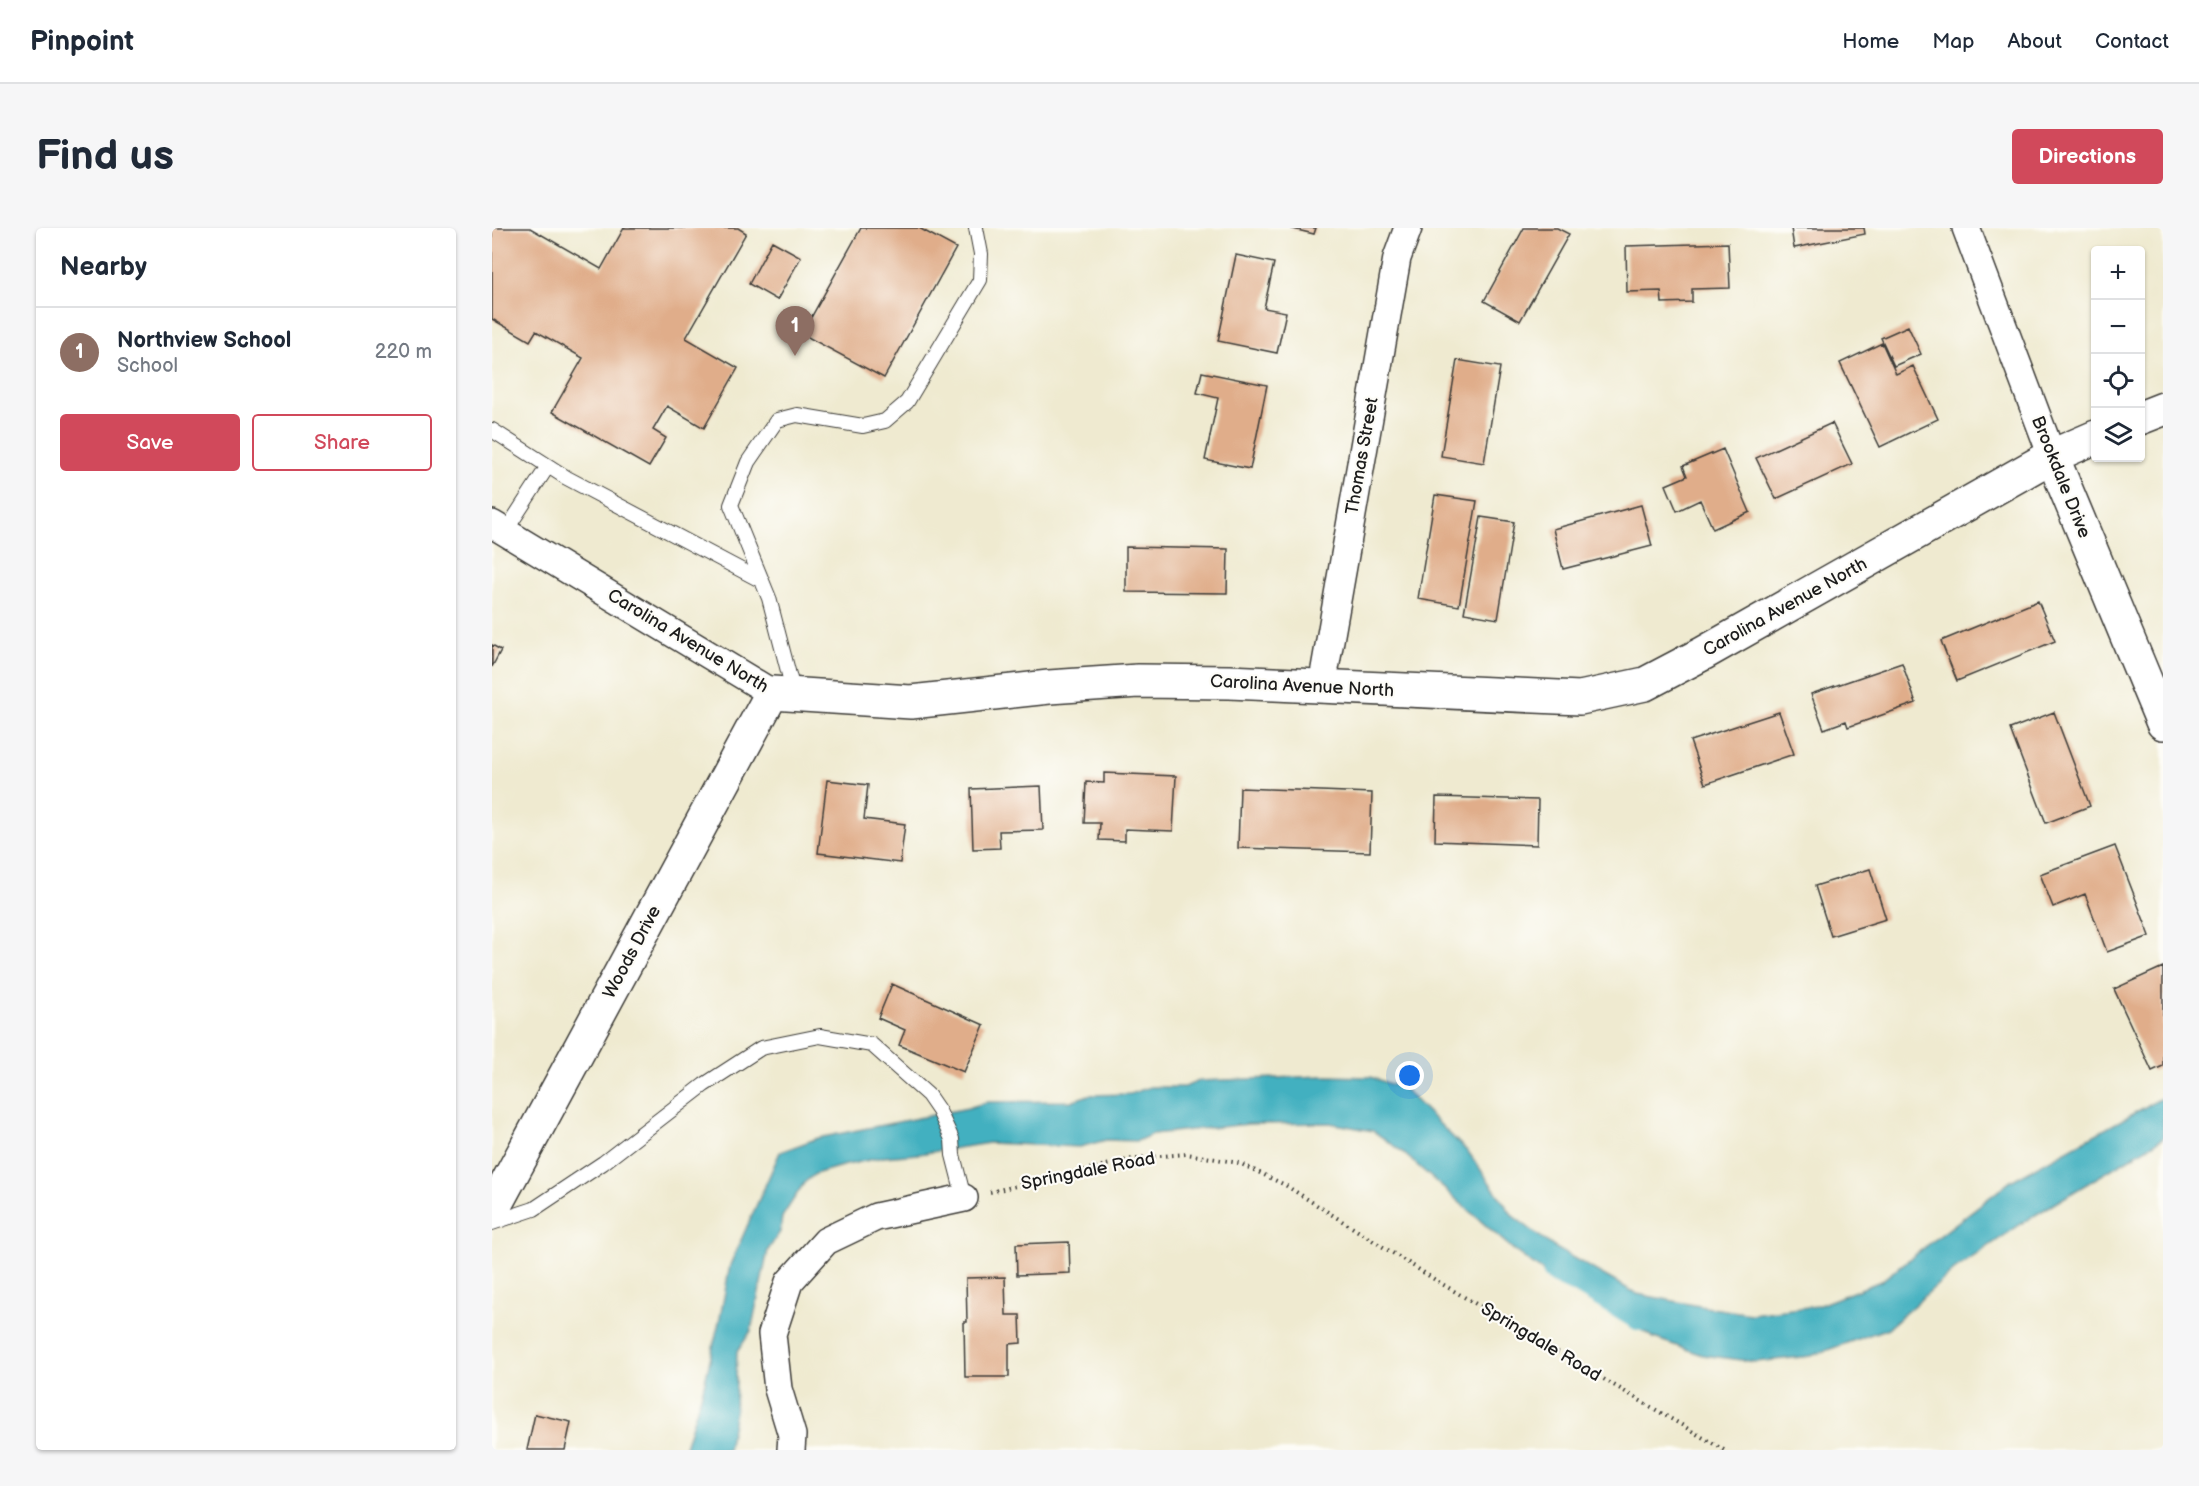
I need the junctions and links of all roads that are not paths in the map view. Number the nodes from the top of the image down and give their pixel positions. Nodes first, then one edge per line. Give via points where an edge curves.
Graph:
1 (976, 228) edge
2 (1408, 228) edge
3 (1966, 228) edge
4 (2163, 409) edge
5 (2145, 416) edge
6 (492, 430) edge
7 (2091, 440) edge
8 (2052, 456) junction
9 (548, 466) junction
10 (498, 528) edge
11 (762, 581) junction
12 (1322, 686) junction
13 (783, 693) junction
14 (2163, 723) edge
15 (964, 1198) joint
16 (492, 1211) edge
17 (492, 1223) edge
18 (791, 1450) edge

1 - 11 lane via 980,280 907,402 885,420 863,426 797,415 777,420 748,462 731,505
2 - 12 street, Thomas Street via 1396,258
3 - 8 street, Brookdale Drive
4 - 5 street
6 - 9 lane
7 - 8 street, Carolina Avenue North
8 - 12 street, Carolina Avenue North via 1645,684 1580,698
8 - 14 street, Brookdale Drive
9 - 10 lane
9 - 11 lane
10 - 13 street, Carolina Avenue North
11 - 13 lane via 769,598
12 - 13 street, Carolina Avenue North via 1138,681 910,702
13 - 16 street, Woods Drive
15 - 17 lane via 952,1139 928,1095 872,1045 820,1036 761,1048 534,1209
15 - 18 street via 876,1217 826,1241 789,1282 772,1334 778,1389 792,1436

